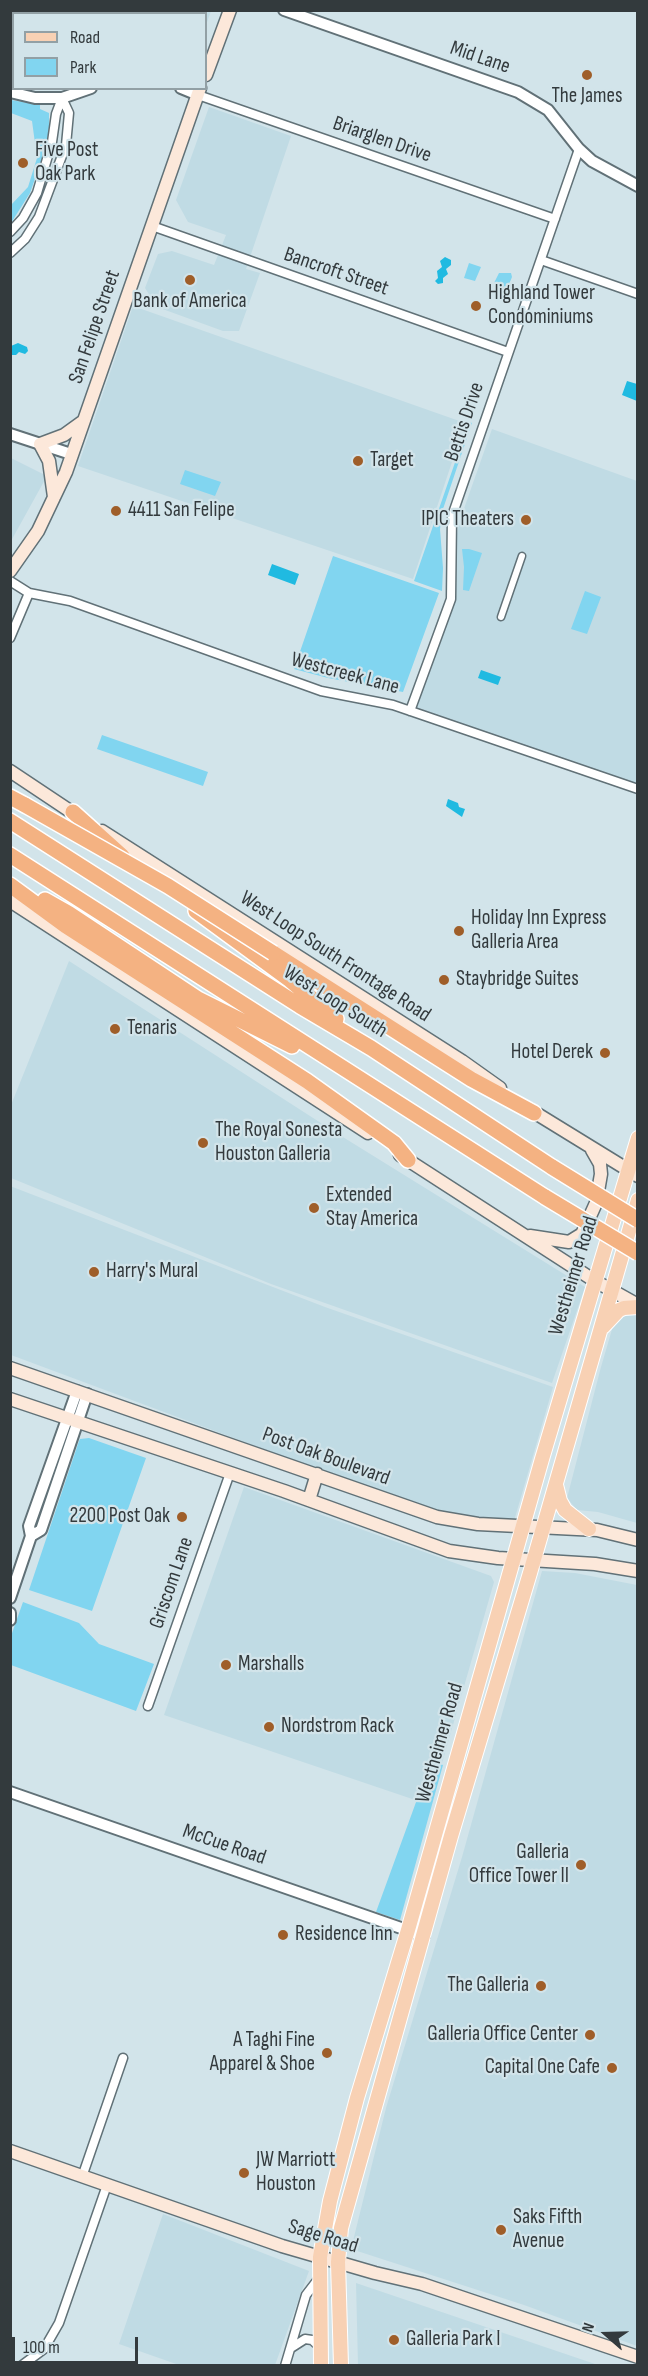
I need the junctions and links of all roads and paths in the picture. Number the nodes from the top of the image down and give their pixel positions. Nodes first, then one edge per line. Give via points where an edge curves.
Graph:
1 (230, 10) edge
2 (284, 10) edge
3 (207, 72) edge
4 (86, 90) edge
5 (10, 92) edge
6 (199, 92) edge
7 (62, 98) junction
8 (579, 149) junction
9 (638, 186) edge
10 (555, 219) junction
11 (152, 226) junction
12 (10, 232) edge
13 (10, 253) edge
14 (541, 260) junction
15 (638, 294) edge
16 (508, 351) junction
17 (83, 421) junction
18 (10, 434) edge
19 (40, 444) junction
20 (71, 454) junction
21 (54, 499) junction
22 (522, 556) dead end
23 (10, 571) edge
24 (10, 581) edge
25 (29, 593) junction
26 (501, 617) dead end
27 (10, 638) edge
28 (410, 711) junction
29 (10, 771) edge
30 (638, 789) edge
31 (10, 797) edge
32 (73, 812) junction
33 (10, 821) edge
34 (10, 855) edge
35 (10, 883) edge
36 (10, 901) edge
37 (371, 1048) junction
38 (366, 1084) junction
39 (534, 1113) junction
40 (638, 1138) edge
41 (588, 1146) junction
42 (408, 1160) junction
43 (633, 1173) edge
44 (638, 1200) edge
45 (638, 1220) edge
46 (523, 1235) junction
47 (609, 1237) junction
48 (638, 1253) edge
49 (638, 1263) edge
50 (595, 1281) junction
51 (612, 1291) junction
52 (638, 1306) edge
53 (601, 1329) junction
54 (10, 1368) edge
55 (82, 1392) junction
56 (10, 1399) edge
57 (72, 1420) junction
58 (230, 1473) junction
59 (317, 1474) junction
60 (556, 1484) junction
61 (309, 1500) junction
62 (524, 1526) junction
63 (543, 1527) junction
64 (589, 1529) junction
65 (638, 1540) edge
66 (514, 1559) junction
67 (534, 1560) junction
68 (638, 1571) edge
69 (10, 1598) edge
70 (10, 1613) edge
71 (10, 1620) edge
72 (482, 1672) junction
73 (148, 1706) dead end
74 (486, 1723) junction
75 (450, 1783) junction
76 (10, 1792) edge
77 (451, 1836) junction
78 (408, 1930) junction
79 (424, 1936) junction
80 (376, 2038) junction
81 (123, 2058) dead end
82 (378, 2093) junction
83 (357, 2098) junction
84 (365, 2137) junction
85 (10, 2151) edge
86 (82, 2177) junction
87 (107, 2185) junction
88 (320, 2257) junction
89 (338, 2262) junction
90 (320, 2278) junction
91 (291, 2348) junction
92 (321, 2348) junction
93 (634, 2358) edge
94 (21, 2366) edge
95 (285, 2366) edge
96 (321, 2366) edge
97 (341, 2366) edge

1 - 3 main road
2 - 8 street, Mid Lane via 518,92 548,110
4 - 7 street
5 - 7 street via 35,98
6 - 10 street, Briarglen Drive
6 - 11 main road, San Felipe Street
7 - 12 street via 37,193
7 - 13 street via 69,113 66,145 39,217
8 - 9 street, Mid Lane via 606,171
8 - 10 street, Bettis Drive
10 - 14 street, Bettis Drive
11 - 16 street, Bancroft Street
11 - 17 main road, San Felipe Street
14 - 15 street
14 - 16 street, Bettis Drive
16 - 28 street, Bettis Drive via 452,516 451,599
17 - 19 main road via 64,435
17 - 20 main road, San Felipe Street
18 - 19 street
19 - 20 street
19 - 21 main road via 52,474
20 - 21 main road, San Felipe Street
21 - 23 main road, San Felipe Street via 28,548
22 - 26 street
24 - 25 street, Westcreek Lane
25 - 27 street
25 - 28 street, Westcreek Lane via 70,601 321,691
28 - 30 street, Westcreek Lane
29 - 32 main road, West Loop South Frontage Road
31 - 39 highway, bridge via 168,886 471,1079
32 - 37 highway via 132,864 290,980
32 - 39 main road, West Loop South Frontage Road via 462,1061
33 - 37 highway, West Loop South
34 - 38 highway
35 - 38 highway via 68,913 198,999
35 - 42 highway via 66,926 307,1081 394,1143
36 - 42 main road
37 - 45 highway, West Loop South, bridge
38 - 47 highway, bridge
39 - 41 main road, West Loop South Frontage Road
40 - 43 main road, Westheimer Road
41 - 43 main road, West Loop South Frontage Road
41 - 46 main road via 598,1158 601,1174 596,1203 582,1234 569,1242
42 - 46 main road
43 - 50 main road, Westheimer Road
44 - 51 main road, Westheimer Road
46 - 50 main road
47 - 48 highway, bridge
47 - 49 highway, bridge
50 - 51 main road
50 - 62 main road, Westheimer Road
51 - 52 main road
51 - 53 main road, Westheimer Road
52 - 53 main road via 619,1310
53 - 60 main road, Westheimer Road
54 - 55 main road, Post Oak Boulevard
55 - 57 street
55 - 59 main road, Post Oak Boulevard
56 - 57 main road
57 - 58 main road
57 - 69 street via 41,1530 32,1536
58 - 61 main road
58 - 73 street, Griscom Lane
59 - 61 main road
59 - 62 main road, Post Oak Boulevard via 437,1517
60 - 63 main road, Westheimer Road
60 - 64 main road via 565,1510
61 - 66 main road via 449,1551
62 - 63 main road, Post Oak Boulevard
62 - 66 main road, Westheimer Road
63 - 64 main road, Post Oak Boulevard
63 - 67 main road, Westheimer Road
64 - 65 main road, Post Oak Boulevard
66 - 67 main road
66 - 72 main road, Westheimer Road
67 - 68 main road
67 - 74 main road, Westheimer Road
70 - 71 street
72 - 74 main road via 491,1677
72 - 75 main road, Westheimer Road
74 - 77 main road, Westheimer Road
75 - 77 main road
75 - 78 main road, Westheimer Road
76 - 78 street, McCue Road
77 - 79 main road, Westheimer Road
78 - 79 street, McCue Road
78 - 80 main road, Westheimer Road
79 - 82 main road, Westheimer Road
80 - 82 main road via 377,2070 373,2084
80 - 83 main road, Westheimer Road
81 - 86 street
82 - 84 main road, Westheimer Road
83 - 84 main road via 365,2103
83 - 88 main road, Westheimer Road via 330,2200
84 - 89 main road, Westheimer Road via 341,2228
85 - 86 main road, Sage Road
86 - 87 main road, Sage Road
87 - 88 main road, Sage Road
87 - 94 street via 59,2323 45,2349
88 - 89 main road, Sage Road
88 - 90 main road, Westheimer Road
89 - 93 main road, Sage Road via 422,2284
89 - 97 main road, Westheimer Road
90 - 91 street via 306,2295
90 - 92 main road, Westheimer Road
91 - 92 street via 306,2338
91 - 95 street
92 - 96 main road, Westheimer Road

